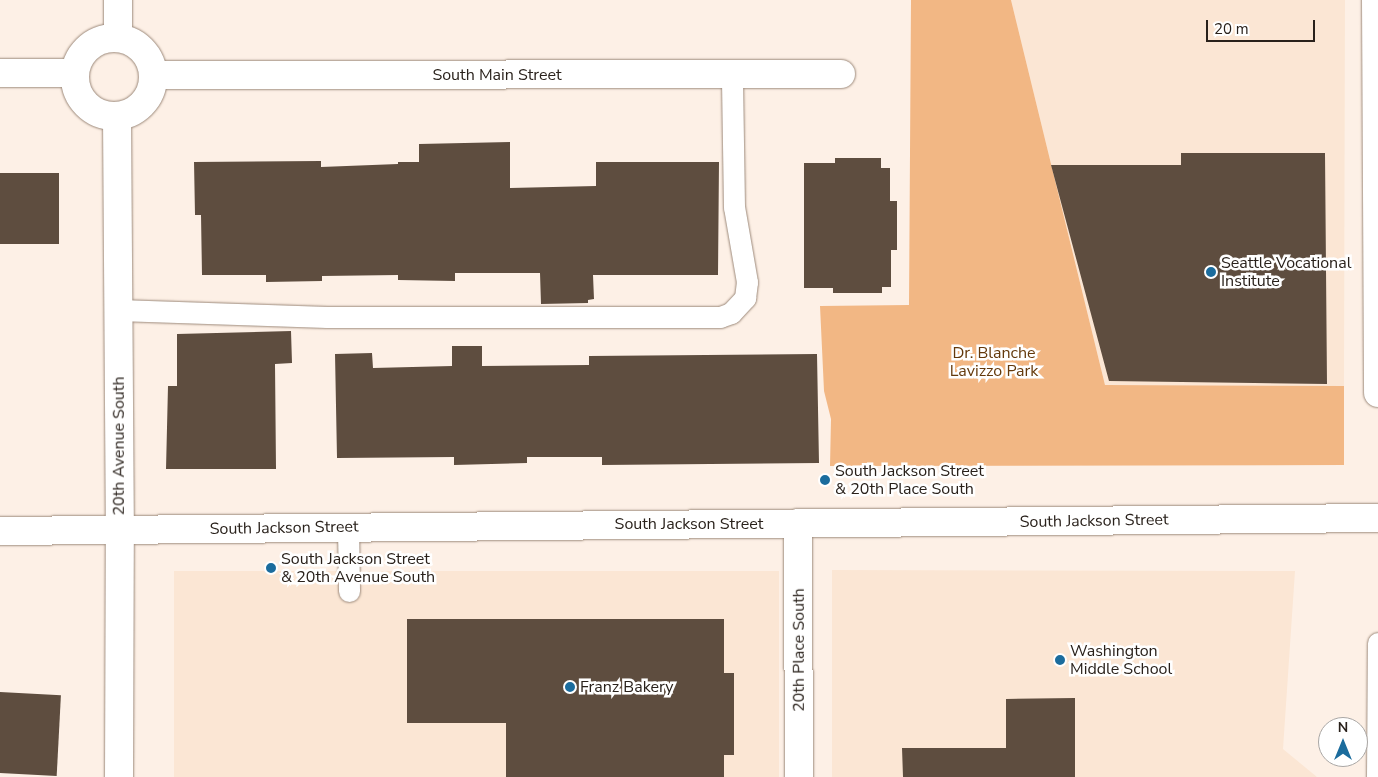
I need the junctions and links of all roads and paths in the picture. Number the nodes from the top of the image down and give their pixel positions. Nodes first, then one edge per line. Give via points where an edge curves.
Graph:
1 (118, 0) edge
2 (1376, 0) edge
3 (118, 38) junction
4 (0, 73) edge
5 (75, 73) junction
6 (732, 74) junction
7 (841, 74) dead end
8 (153, 75) junction
9 (117, 116) junction
10 (118, 310) junction
11 (1378, 393) edge
12 (1378, 518) edge
13 (798, 523) junction
14 (348, 526) junction
15 (120, 530) junction
16 (0, 531) edge
17 (349, 591) dead end
18 (1378, 643) edge
19 (119, 777) edge
20 (799, 777) edge
21 (1377, 777) edge

1 - 3 street
2 - 11 street
3 - 5 street via 99,40 86,48
3 - 8 street via 134,43 146,54
4 - 5 street
5 - 9 street via 79,95 86,105 108,116
6 - 7 street, South Main Street
6 - 8 street, South Main Street
6 - 10 lane via 734,207 747,282 745,298 731,314 720,317 327,317
8 - 9 street via 150,93 143,104 133,112
9 - 10 street, 20th Avenue South
10 - 15 street, 20th Avenue South
12 - 13 street, South Jackson Street
13 - 14 street, South Jackson Street
13 - 20 street, 20th Place South
14 - 15 street, South Jackson Street
14 - 17 lane
15 - 16 street, South Jackson Street
15 - 19 street, 20th Avenue South
18 - 21 lane

